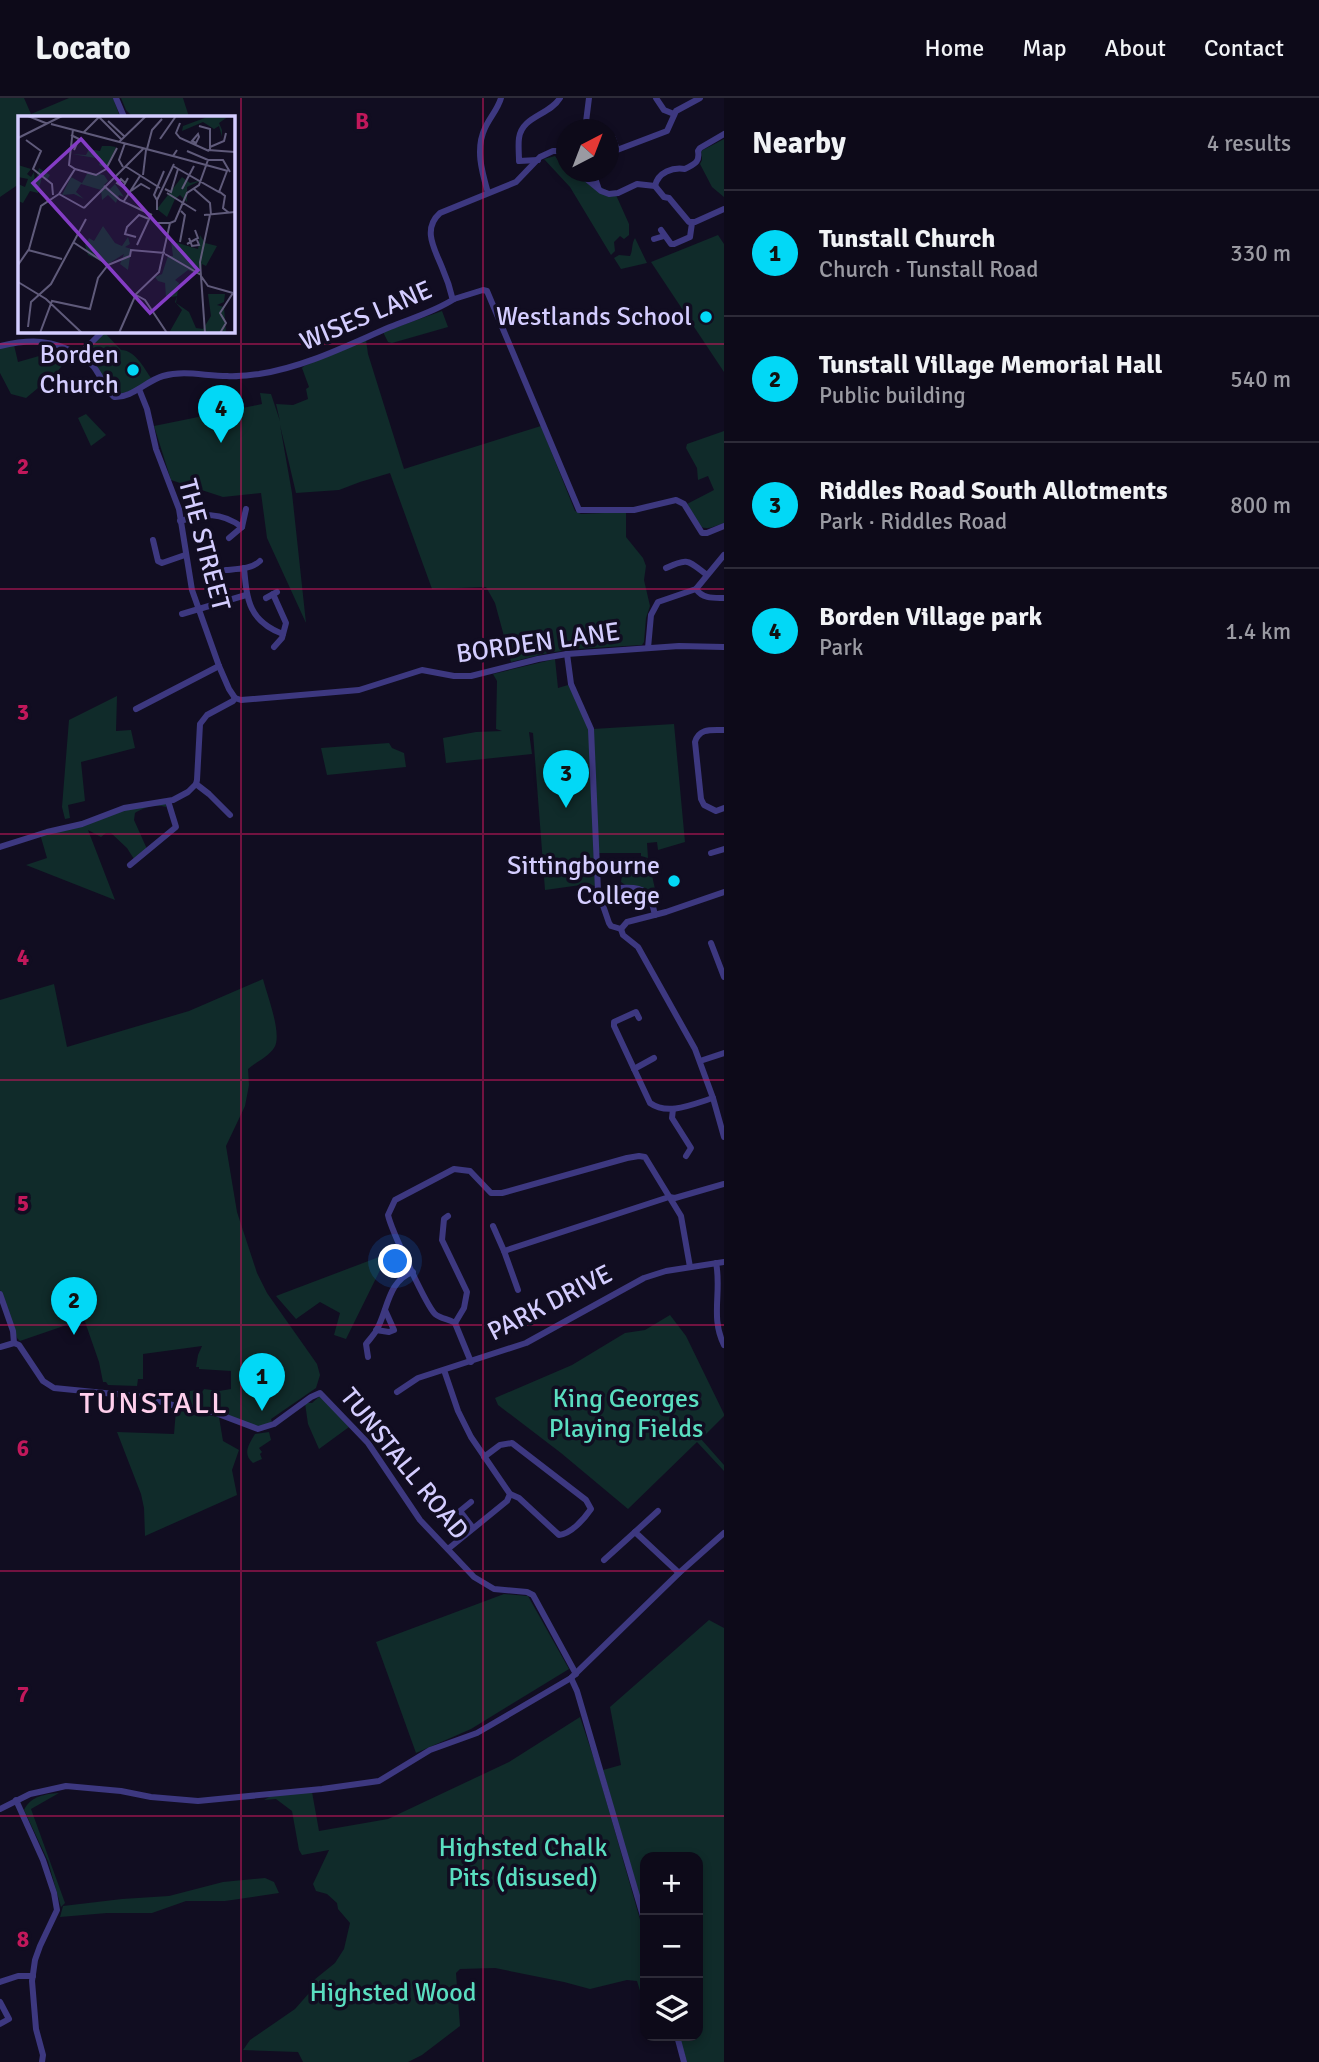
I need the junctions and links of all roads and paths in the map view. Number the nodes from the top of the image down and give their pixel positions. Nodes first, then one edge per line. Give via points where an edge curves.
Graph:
1 (116, 98) edge
2 (501, 98) edge
3 (560, 98) edge
4 (589, 98) edge
5 (656, 98) edge
6 (700, 98) edge
7 (674, 114) junction
8 (124, 116) edge
9 (586, 119) edge
10 (677, 126) dead end
11 (667, 131) junction
12 (724, 134) edge
13 (619, 148) edge
14 (556, 151) edge
15 (538, 160) junction
16 (590, 182) edge
17 (597, 182) edge
18 (655, 186) junction
19 (599, 189) junction
20 (488, 193) junction
21 (724, 209) edge
22 (692, 223) junction
23 (654, 239) dead end
24 (454, 299) junction
25 (102, 332) edge
26 (0, 346) edge
27 (79, 355) junction
28 (142, 387) junction
29 (246, 509) dead end
30 (180, 521) junction
31 (724, 526) edge
32 (242, 527) junction
33 (229, 538) dead end
34 (153, 540) dead end
35 (185, 555) junction
36 (724, 555) edge
37 (260, 564) dead end
38 (244, 568) junction
39 (666, 568) dead end
40 (226, 571) dead end
41 (707, 575) junction
42 (696, 589) junction
43 (246, 595) junction
44 (272, 595) dead end
45 (724, 598) edge
46 (199, 610) junction
47 (181, 614) dead end
48 (283, 634) junction
49 (274, 644) dead end
50 (648, 648) junction
51 (724, 648) edge
52 (566, 654) junction
53 (219, 666) junction
54 (235, 698) junction
55 (135, 709) dead end
56 (724, 730) edge
57 (196, 785) junction
58 (168, 801) junction
59 (724, 808) edge
60 (230, 815) dead end
61 (0, 847) edge
62 (724, 849) edge
63 (711, 853) dead end
64 (130, 865) dead end
65 (724, 891) edge
66 (621, 894) dead end
67 (655, 915) junction
68 (621, 929) junction
69 (711, 943) dead end
70 (724, 977) edge
71 (639, 1018) dead end
72 (724, 1053) edge
73 (654, 1058) dead end
74 (699, 1061) junction
75 (634, 1069) junction
76 (713, 1098) junction
77 (673, 1109) junction
78 (724, 1137) edge
79 (686, 1156) dead end
80 (724, 1184) edge
81 (669, 1197) junction
82 (448, 1216) dead end
83 (493, 1226) dead end
84 (503, 1251) junction
85 (724, 1262) edge
86 (716, 1263) junction
87 (690, 1267) junction
88 (413, 1272) junction
89 (517, 1290) dead end
90 (0, 1294) edge
91 (385, 1310) junction
92 (455, 1323) junction
93 (376, 1330) junction
94 (13, 1343) junction
95 (724, 1345) edge
96 (0, 1347) edge
97 (368, 1357) dead end
98 (471, 1362) junction
99 (444, 1370) junction
100 (397, 1392) dead end
101 (484, 1457) junction
102 (510, 1494) junction
103 (471, 1502) dead end
104 (658, 1511) dead end
105 (473, 1528) junction
106 (635, 1532) junction
107 (724, 1533) edge
108 (448, 1549) junction
109 (604, 1560) dead end
110 (679, 1573) junction
111 (574, 1676) junction
112 (16, 1800) junction
113 (0, 1809) edge
114 (643, 1915) edge
115 (33, 1976) junction
116 (2, 1981) edge
117 (0, 1989) edge
118 (0, 2002) edge
119 (0, 2024) edge
120 (678, 2041) edge
121 (42, 2062) edge
122 (684, 2062) edge

1 - 8 street
2 - 20 street via 481,141 480,161
3 - 15 street via 520,134 519,161
4 - 9 street
5 - 7 street via 664,110
6 - 7 street
7 - 11 street
10 - 11 street
11 - 13 street
12 - 18 street via 700,148 698,162 661,174
14 - 15 street, WISES LANE
15 - 20 street, WISES LANE via 516,182
16 - 19 street
17 - 19 street
18 - 19 street via 637,184 612,194
18 - 22 street
20 - 24 street, WISES LANE via 440,214 430,228
21 - 22 street
22 - 23 street via 687,239 671,244 663,233
24 - 28 street, WISES LANE via 297,366 242,376 182,373 161,376
24 - 31 street via 487,291 579,510 634,510 676,500 684,504 702,533
25 - 27 street
26 - 27 street via 42,341
27 - 28 street, WISES LANE via 96,369 114,397
28 - 30 street, THE STREET
29 - 32 street
30 - 32 street via 205,514 225,517
30 - 35 street, THE STREET
32 - 33 street
34 - 35 street via 162,563
35 - 46 street, THE STREET
36 - 41 street
37 - 38 street
38 - 40 street
38 - 43 street
39 - 41 street via 683,560
41 - 42 street
42 - 45 street via 710,598
42 - 50 street via 658,602 651,615
43 - 46 street
43 - 48 street via 263,624
44 - 48 street via 286,623
46 - 47 street
46 - 53 street, THE STREET
48 - 49 street
50 - 51 street, BORDEN LANE
50 - 52 street, BORDEN LANE
52 - 54 street, BORDEN LANE via 471,676 422,670 350,691
52 - 68 street via 570,684 591,729 598,894 608,923
53 - 54 street, THE STREET
53 - 55 street
54 - 57 street via 200,724
56 - 59 street via 701,732 695,742 701,799 716,811
57 - 58 street
57 - 60 street
58 - 61 street via 124,808
58 - 64 street via 176,827
62 - 63 street
65 - 67 street
66 - 67 street via 623,887 647,892
67 - 68 street via 627,922
68 - 74 street via 638,947
69 - 70 street
71 - 75 street via 636,1013 614,1022
72 - 74 street
73 - 75 street
74 - 76 street
75 - 77 street via 649,1102
76 - 77 street
76 - 78 street
77 - 79 street via 671,1118 691,1148
80 - 81 street
81 - 84 street
81 - 87 street via 682,1221
81 - 88 street via 642,1156 502,1193 491,1193 470,1171 454,1169 402,1195 391,1208 389,1219
82 - 92 street via 443,1219 442,1240 467,1292
83 - 84 street
84 - 89 street
85 - 86 street, PARK DRIVE
86 - 87 street, PARK DRIVE
86 - 95 street via 716,1318
87 - 98 street, PARK DRIVE via 644,1278 526,1343
88 - 91 street via 395,1286
88 - 92 street via 436,1315
90 - 94 street
91 - 93 street
91 - 93 street via 394,1329
92 - 98 street
93 - 97 street via 366,1344
94 - 96 street
94 - 108 street, TUNSTALL ROAD via 54,1388 145,1397 213,1412 258,1429 274,1424 320,1393 368,1443 420,1520
98 - 99 street, PARK DRIVE
99 - 100 street, PARK DRIVE via 418,1378
99 - 101 street via 463,1422
101 - 102 street
101 - 102 street via 500,1445 512,1443 586,1500 591,1509 562,1536
102 - 105 street
103 - 105 street via 460,1511
104 - 106 street
105 - 108 street
106 - 109 street
106 - 110 street
107 - 110 street
108 - 111 street, TUNSTALL ROAD via 487,1586 533,1595
110 - 111 street
111 - 112 street via 477,1733 430,1750 379,1781 198,1801 66,1786
111 - 114 street
112 - 113 street
112 - 115 street via 43,1860 57,1910 40,1946
115 - 116 street
115 - 121 street
116 - 117 street
118 - 119 street via 9,2019
120 - 122 street

